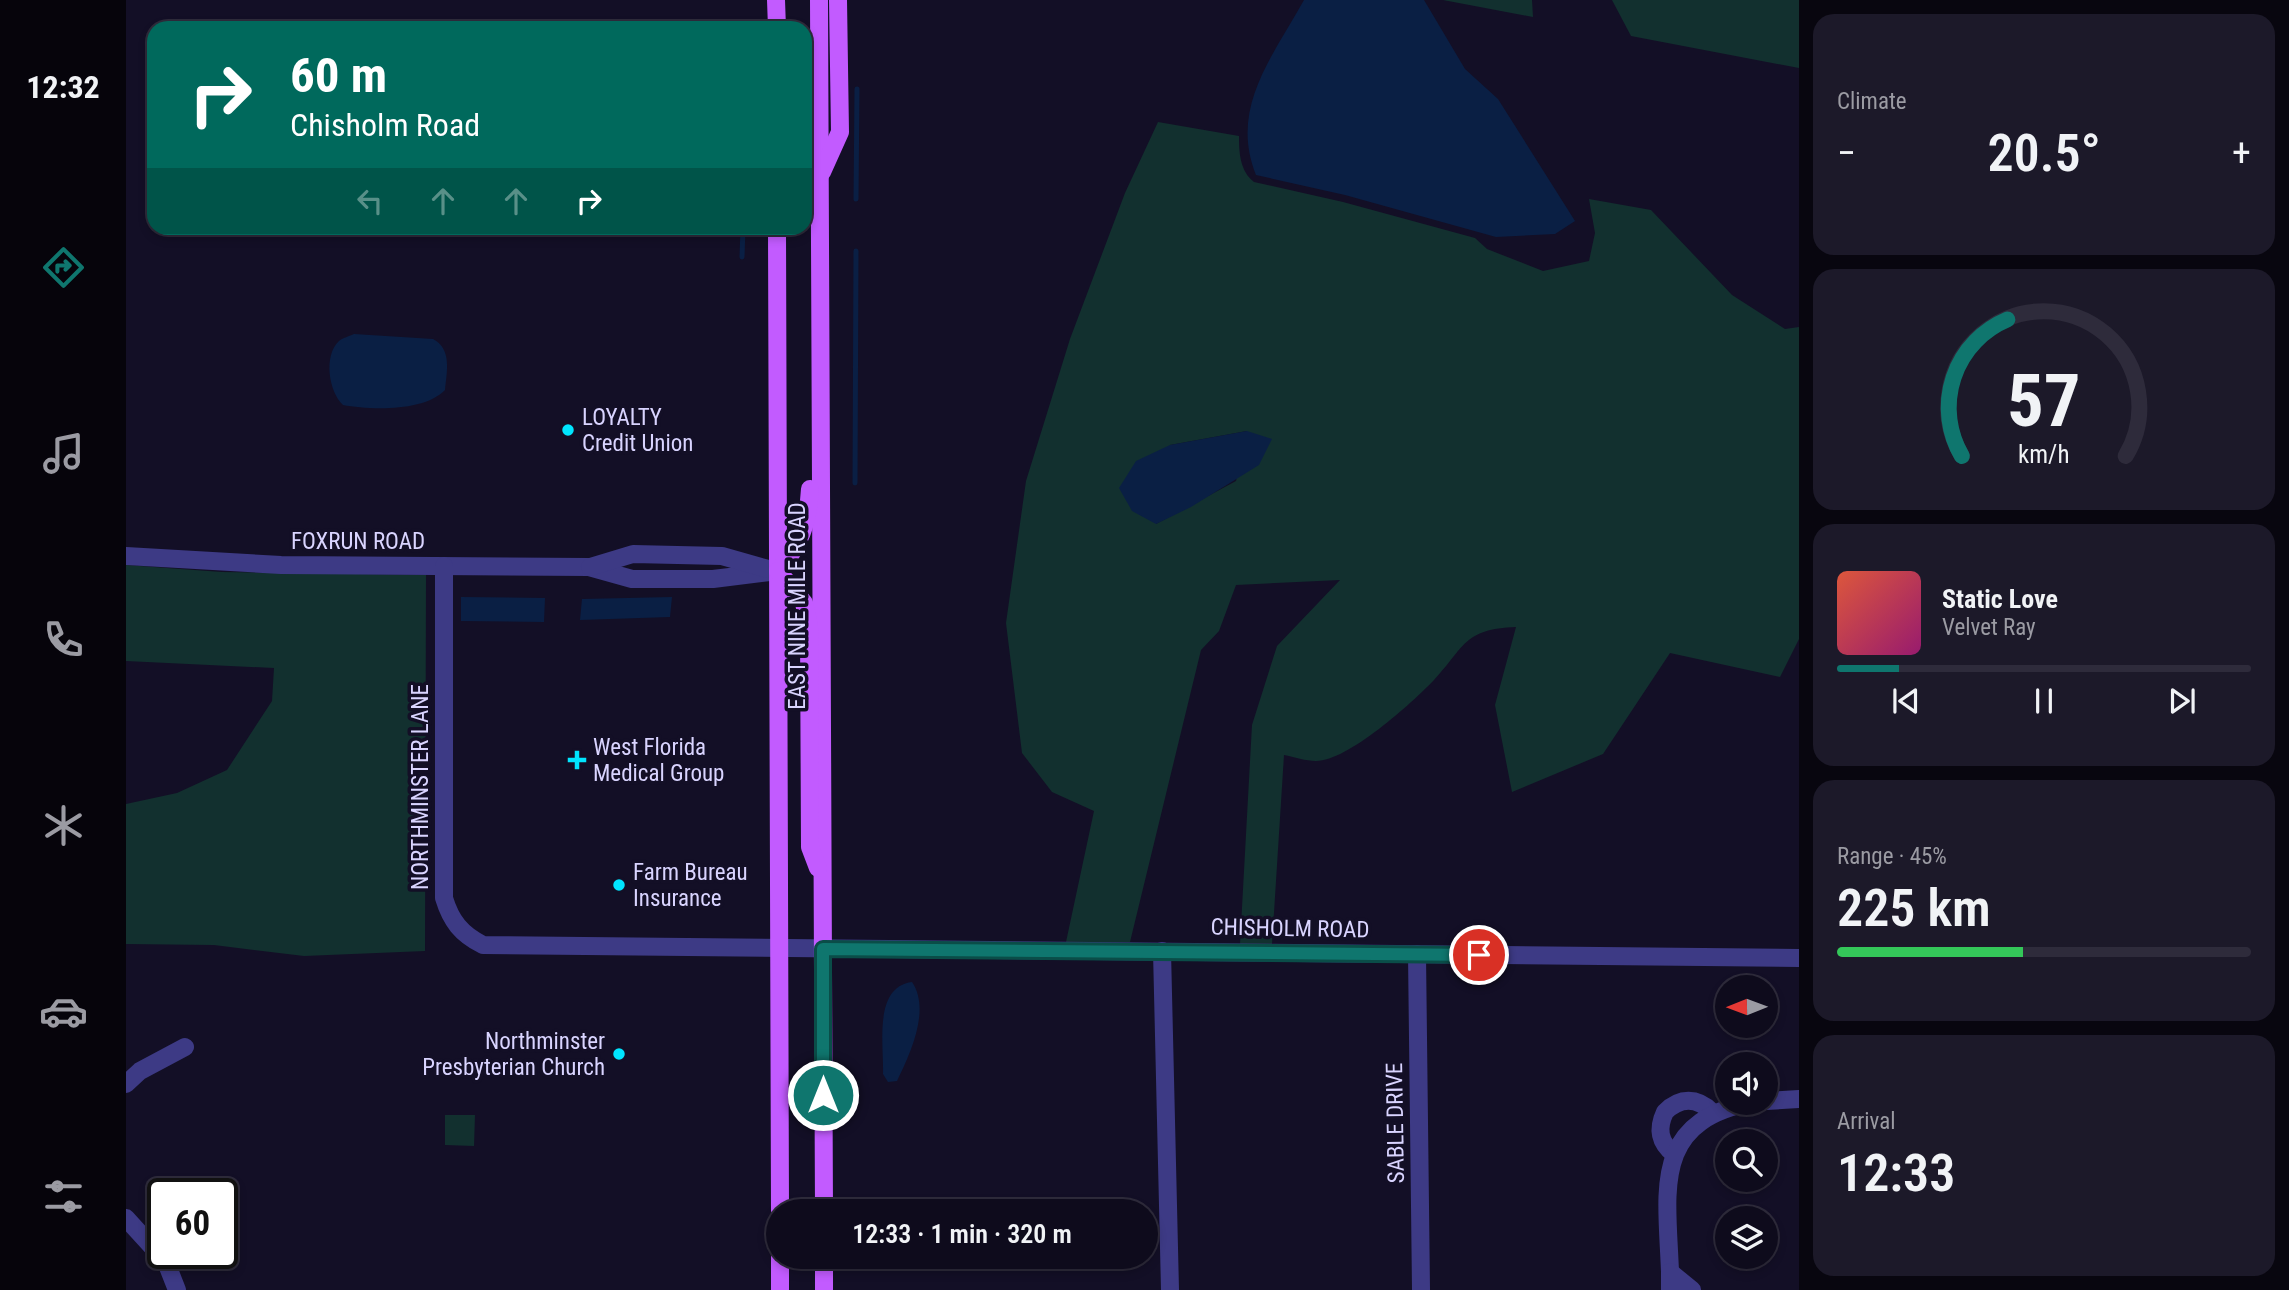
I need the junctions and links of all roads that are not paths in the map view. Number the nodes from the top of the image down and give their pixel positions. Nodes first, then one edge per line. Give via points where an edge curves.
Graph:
1 (776, 0) edge
2 (819, 0) edge
3 (838, 0) edge
4 (776, 21) edge
5 (819, 178) junction
6 (820, 219) junction
7 (777, 235) edge
8 (126, 556) edge
9 (444, 566) junction
10 (589, 567) junction
11 (778, 571) junction
12 (822, 880) junction
13 (823, 949) junction
14 (780, 950) junction
15 (1162, 951) junction
16 (1417, 954) junction
17 (1799, 958) edge
18 (185, 1047) dead end
19 (126, 1084) edge
20 (1799, 1099) edge
21 (1778, 1100) edge
22 (1715, 1111) edge
23 (1712, 1112) junction
24 (1674, 1154) junction
25 (780, 1199) edge
26 (824, 1199) edge
27 (126, 1218) edge
28 (780, 1269) edge
29 (824, 1269) edge
30 (1670, 1281) edge
31 (177, 1290) edge
32 (780, 1290) edge
33 (824, 1290) edge
34 (1170, 1290) edge
35 (1421, 1290) edge
36 (1692, 1290) edge

1 - 4 main road
2 - 5 main road, EAST NINE MILE ROAD
3 - 5 main road via 840,132
5 - 6 main road, EAST NINE MILE ROAD
6 - 11 main road via 809,514 801,540
6 - 12 main road, EAST NINE MILE ROAD
7 - 11 main road, EAST NINE MILE ROAD
8 - 9 street, FOXRUN ROAD via 223,564
9 - 10 street, FOXRUN ROAD
9 - 14 street, NORTHMINSTER LANE via 444,898 456,926 488,946
10 - 11 street, FOXRUN ROAD via 632,579 713,579
10 - 11 street, FOXRUN ROAD via 633,554 722,556
11 - 12 main road via 804,603 809,626 810,847
11 - 14 main road, EAST NINE MILE ROAD
12 - 13 main road, EAST NINE MILE ROAD
13 - 14 street, CHISHOLM ROAD
13 - 15 street, CHISHOLM ROAD
13 - 26 main road, EAST NINE MILE ROAD
14 - 25 main road, EAST NINE MILE ROAD
15 - 16 street, CHISHOLM ROAD
15 - 34 street
16 - 17 street, CHISHOLM ROAD
16 - 35 street, SABLE DRIVE
18 - 19 street via 140,1071
20 - 21 street
22 - 23 street
23 - 24 street
23 - 24 street via 1684,1100 1665,1112 1660,1134
24 - 30 street via 1667,1194
27 - 31 street via 166,1262
28 - 32 main road
29 - 33 main road
30 - 36 street

